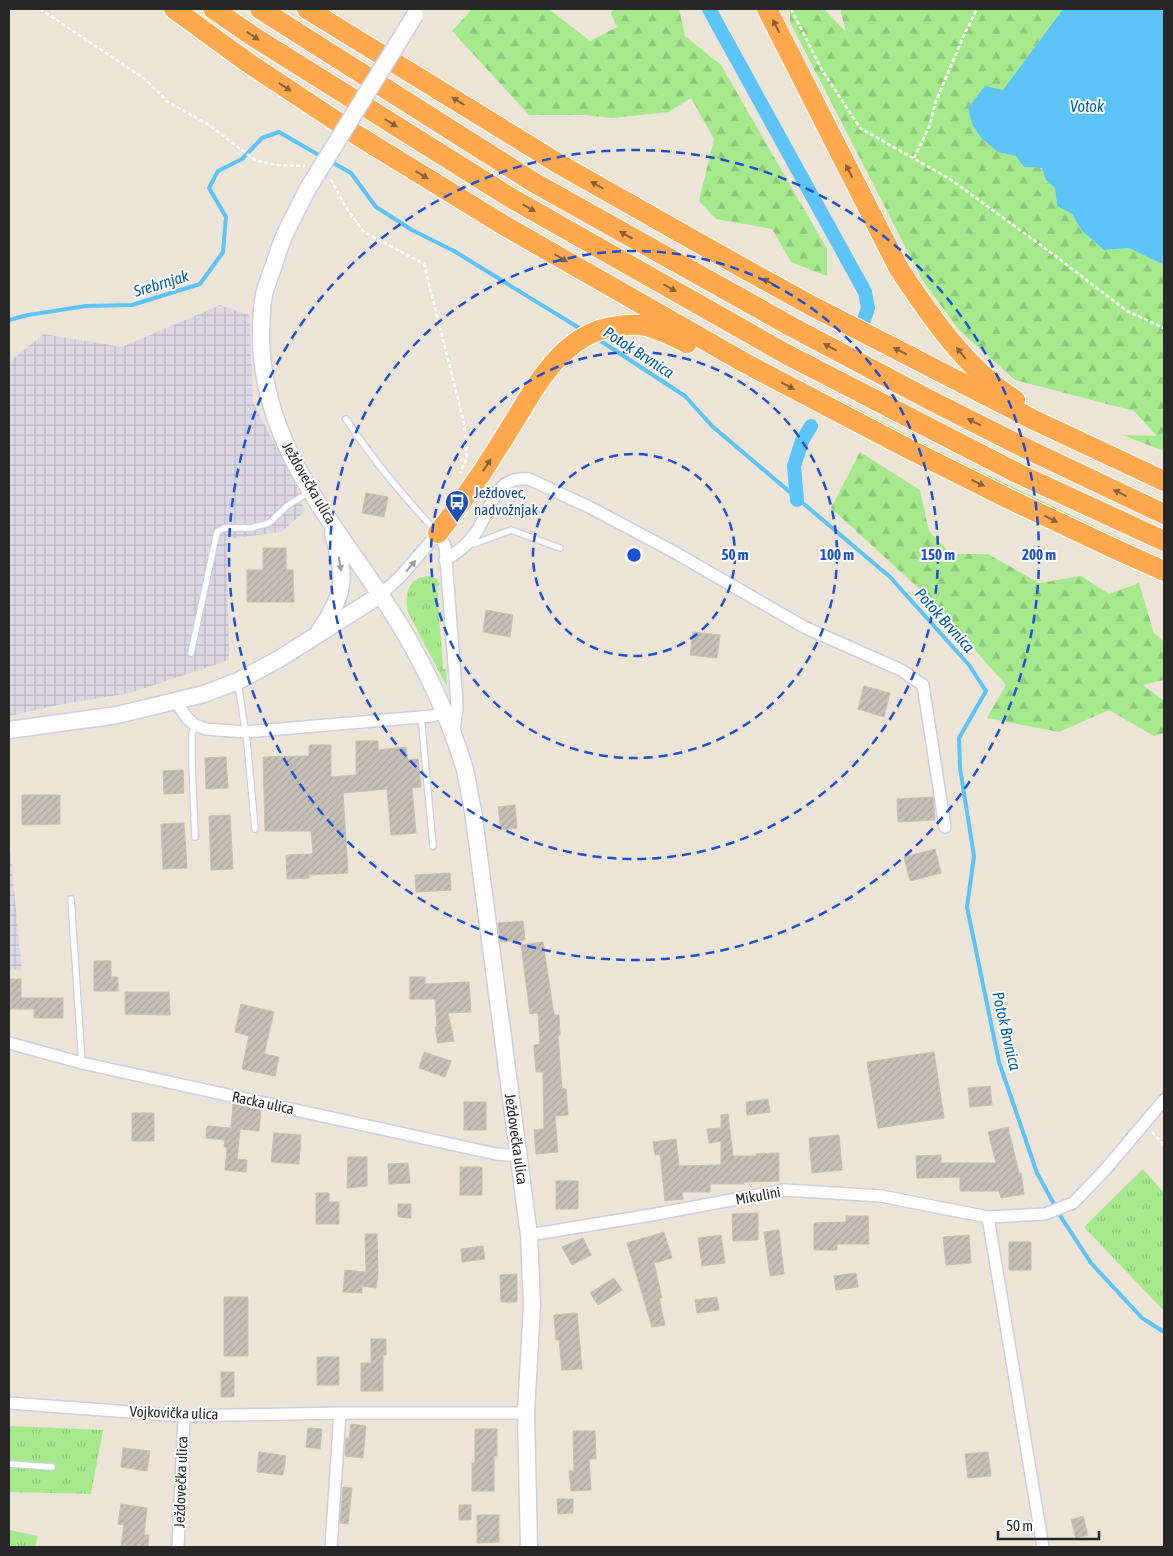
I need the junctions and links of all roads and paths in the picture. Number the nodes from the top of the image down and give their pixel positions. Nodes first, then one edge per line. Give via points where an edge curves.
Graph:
1 (40, 9) edge
2 (174, 9) edge
3 (213, 9) edge
4 (260, 9) edge
5 (307, 9) edge
6 (767, 9) edge
7 (791, 9) edge
8 (978, 9) edge
9 (417, 12) edge
10 (914, 158) junction
11 (309, 166) dead end
12 (331, 178) dead end
13 (1164, 328) edge
14 (744, 363) junction
15 (346, 419) dead end
16 (1084, 444) junction
17 (460, 474) dead end
18 (1164, 481) edge
19 (310, 491) junction
20 (1164, 514) edge
21 (327, 517) junction
22 (438, 534) junction
23 (1164, 541) edge
24 (468, 543) junction
25 (560, 548) dead end
26 (445, 560) junction
27 (1164, 571) edge
28 (380, 595) junction
29 (315, 636) junction
30 (191, 653) dead end
31 (238, 681) junction
32 (176, 702) junction
33 (444, 713) junction
34 (421, 716) junction
35 (195, 725) junction
36 (9, 730) edge
37 (245, 732) junction
38 (453, 735) junction
39 (945, 827) dead end
40 (255, 829) dead end
41 (195, 837) dead end
42 (433, 846) dead end
43 (71, 899) dead end
44 (9, 1043) edge
45 (82, 1063) junction
46 (1164, 1100) edge
47 (1144, 1123) junction
48 (1164, 1145) edge
49 (518, 1156) junction
50 (988, 1217) junction
51 (529, 1235) junction
52 (9, 1403) edge
53 (340, 1413) junction
54 (526, 1413) junction
55 (184, 1416) junction
56 (9, 1464) edge
57 (52, 1466) dead end
58 (178, 1547) edge
59 (332, 1547) edge
60 (529, 1547) edge
61 (1044, 1547) edge

1 - 11 path via 145,79 168,102 209,126 255,160 275,165
2 -> 14 highway via 360,137 505,226
3 -> 23 highway via 511,198 786,354 1017,473
20 -> 4 highway via 1025,448 774,318 533,182
16 -> 5 highway via 726,259 559,164
16 -> 6 highway via 1006,394 969,362 924,306 899,269
7 - 10 path via 822,70 860,128
8 - 10 path via 959,46
9 - 19 main road, Ježdovečka ulica, bridge via 307,190 282,240 264,295 261,326 266,384 282,436
10 - 13 path via 976,197 1127,311
12 - 17 path via 345,206 364,232 424,264 464,423 467,458
22 -> 14 highway via 473,487 543,376 572,344 611,327 646,327 721,360
14 -> 27 highway via 1007,498
15 - 22 lane via 405,498
16 - 18 highway
19 - 21 main road, Ježdovečka ulica
19 - 30 lane via 269,523 251,528 224,528 217,532
21 - 28 main road, Ježdovečka ulica
21 -> 29 main road via 342,582 340,595
22 - 26 street, Ježdovečka ulica via 445,546
28 -> 22 street
24 - 25 lane via 474,544 511,530
24 - 26 street
24 - 39 street via 505,483 519,478 530,479 674,552 804,627 901,670 923,685
26 - 38 street, Ježdovečka ulica via 457,708
28 - 29 main road
28 - 33 main road, Ježdovečka ulica via 412,646
29 - 31 main road
31 - 32 main road
31 - 37 lane
32 - 35 street
32 - 36 main road
33 - 34 street
33 - 38 main road, Ježdovečka ulica
34 - 37 street
34 - 42 lane
35 - 37 street
35 - 41 lane via 192,734
37 - 40 lane
38 - 49 main road, Ježdovečka ulica via 473,811
43 - 45 lane
44 - 45 street, Racka ulica
45 - 49 street, Racka ulica via 496,1154
46 - 47 street
47 - 48 path
47 - 50 street, Mikulini via 1073,1203 1045,1214
49 - 51 main road, Ježdovečka ulica
50 - 51 street, Mikulini via 881,1196 785,1190
50 - 61 street
51 - 54 main road, Ježdovečka ulica via 532,1304
52 - 55 street, Vojkovička ulica
53 - 54 street, Vojkovička ulica
53 - 55 street, Vojkovička ulica
53 - 59 street
54 - 60 main road, Ježdovečka ulica
55 - 58 street, Ježdovečka ulica
56 - 57 lane

